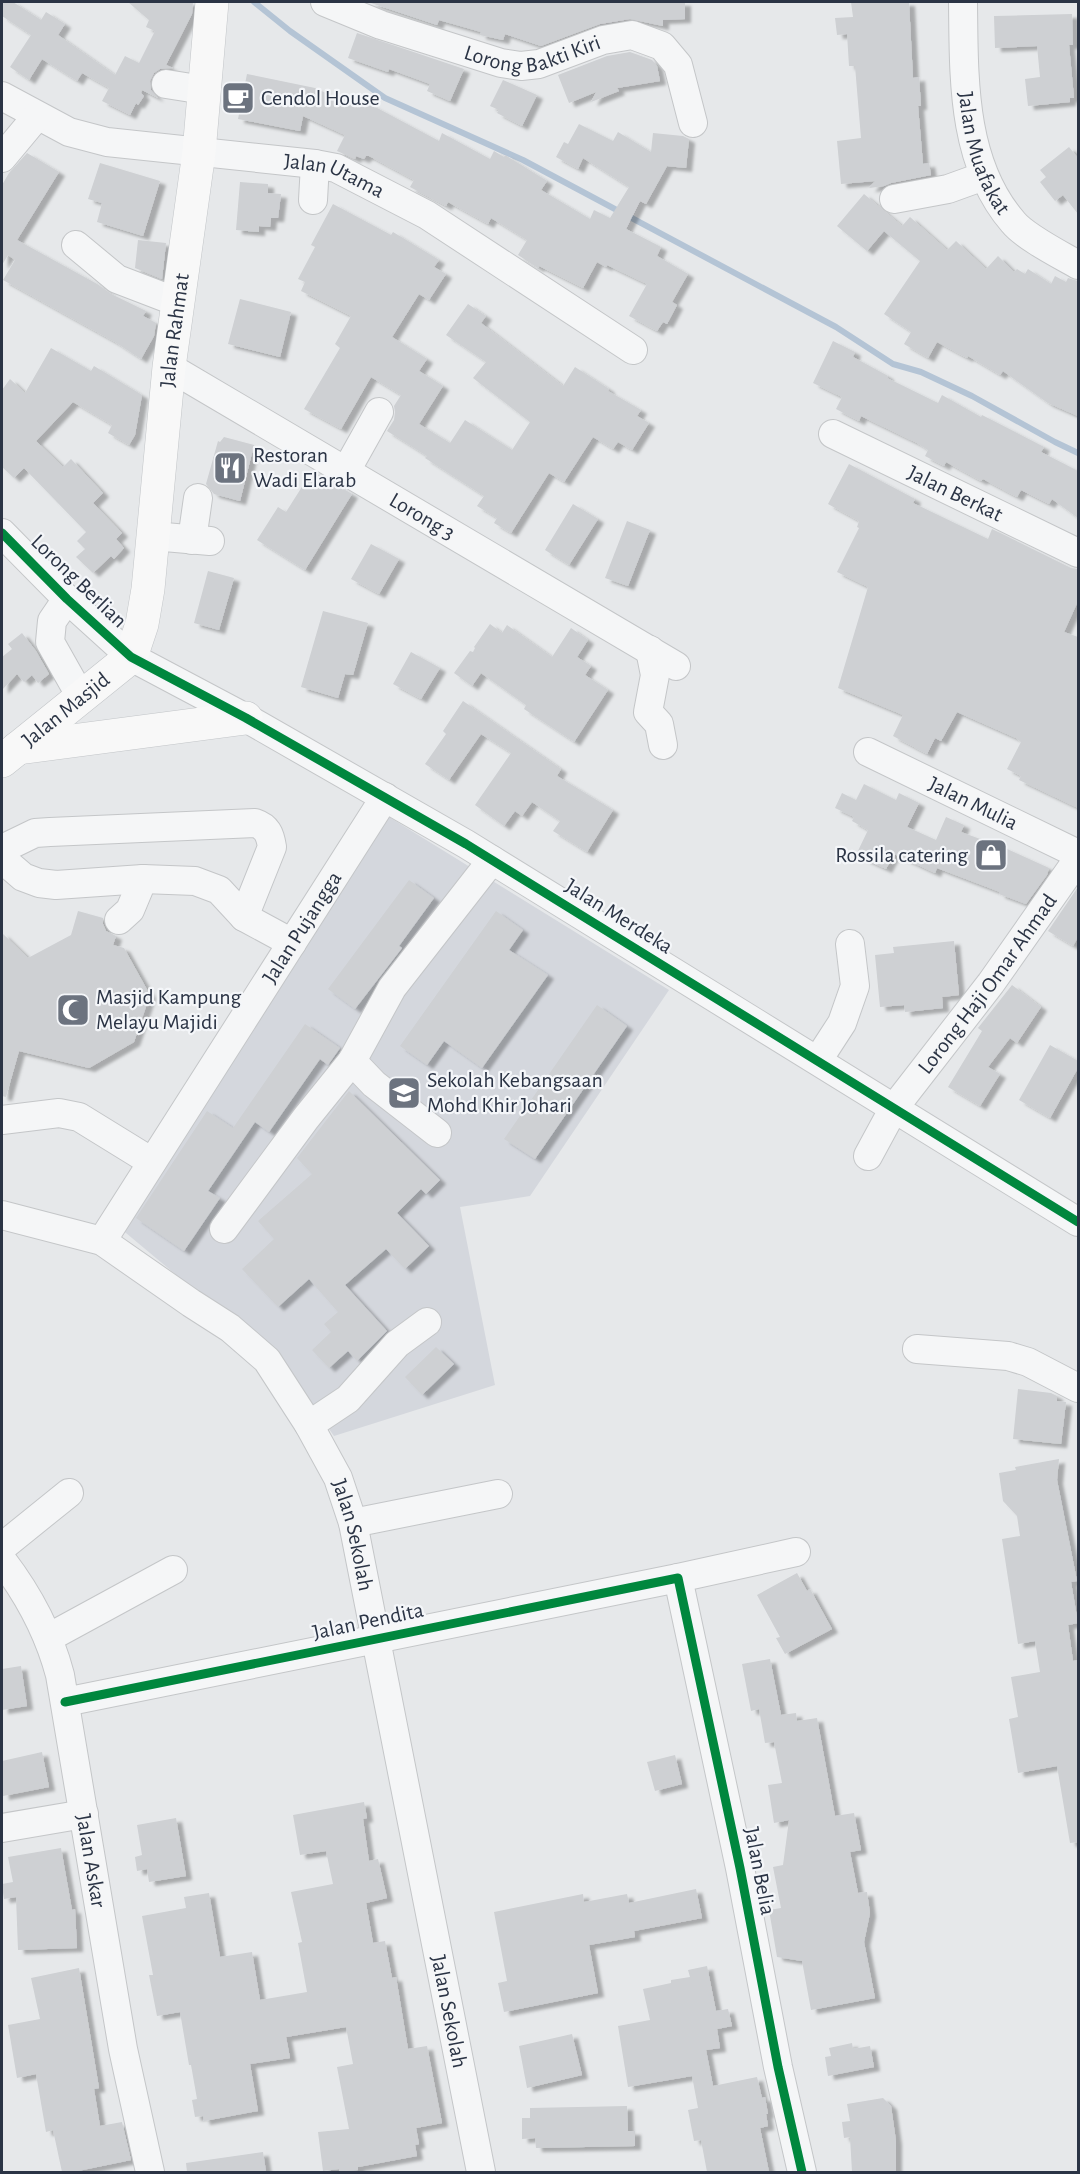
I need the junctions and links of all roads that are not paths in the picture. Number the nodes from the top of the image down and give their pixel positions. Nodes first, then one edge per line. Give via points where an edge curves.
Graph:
1 (325, 2) edge
2 (963, 2) edge
3 (212, 3) edge
4 (166, 84) dead end
5 (204, 90) junction
6 (2, 96) edge
7 (37, 116) junction
8 (693, 123) dead end
9 (199, 152) junction
10 (2, 158) edge
11 (315, 164) junction
12 (984, 176) junction
13 (894, 199) dead end
14 (313, 200) dead end
15 (76, 245) dead end
16 (1078, 265) edge
17 (177, 302) junction
18 (633, 350) dead end
19 (169, 367) junction
20 (379, 412) dead end
21 (833, 434) dead end
22 (346, 471) junction
23 (198, 498) dead end
24 (2, 533) edge
25 (153, 536) junction
26 (1078, 553) edge
27 (67, 599) junction
28 (650, 650) junction
29 (131, 657) junction
30 (676, 666) dead end
31 (81, 697) junction
32 (246, 718) junction
33 (663, 745) dead end
34 (868, 752) dead end
35 (10, 754) edge
36 (385, 797) junction
37 (2, 849) edge
38 (1078, 854) edge
39 (2, 859) edge
40 (1078, 859) edge
41 (492, 860) junction
42 (143, 879) junction
43 (244, 917) junction
44 (119, 921) dead end
45 (292, 943) junction
46 (850, 944) dead end
47 (818, 1060) junction
48 (352, 1061) junction
49 (894, 1108) junction
50 (2, 1120) edge
51 (437, 1133) dead end
52 (868, 1156) dead end
53 (152, 1162) junction
54 (2, 1215) edge
55 (1078, 1222) edge
56 (224, 1229) dead end
57 (102, 1241) junction
58 (427, 1322) dead end
59 (917, 1349) dead end
60 (1078, 1388) edge
61 (309, 1425) junction
62 (69, 1493) dead end
63 (498, 1494) dead end
64 (353, 1523) junction
65 (2, 1547) edge
66 (796, 1552) dead end
67 (2, 1560) edge
68 (172, 1570) dead end
69 (678, 1578) junction
70 (48, 1638) junction
71 (376, 1640) junction
72 (66, 1702) junction
73 (84, 1814) junction
74 (2, 1828) edge
75 (150, 2172) edge
76 (481, 2172) edge
77 (802, 2172) edge

1 - 8 street, Lorong Bakti Kiri via 381,25 521,66 539,64 603,40 632,34 662,46 678,66
2 - 12 street, Jalan Muafakat via 968,120
3 - 5 main road, Jalan Rahmat
4 - 5 street
5 - 9 main road, Jalan Rahmat
6 - 7 street, Jalan Utama
7 - 9 street, Jalan Utama via 69,132 107,142
7 - 10 street
9 - 11 street, Jalan Utama
9 - 17 main road, Jalan Rahmat
11 - 14 street
11 - 18 street, Jalan Utama via 336,168 427,215
12 - 13 street via 925,195
12 - 16 street, Jalan Muafakat via 1014,223
15 - 17 street via 117,279
17 - 19 main road, Jalan Rahmat
19 - 22 street, Lorong 3
19 - 25 main road, Jalan Rahmat
20 - 22 street
21 - 26 street, Jalan Berkat
22 - 28 street, Lorong 3
23 - 25 street via 201,541
24 - 27 street, Lorong Berlian
25 - 29 main road, Jalan Rahmat via 142,624
27 - 29 street, Lorong Berlian
27 - 31 street via 52,621 50,642
28 - 30 street, Lorong 3
28 - 33 street via 655,675 648,712 659,724
29 - 31 main road, Jalan Masjid
29 - 32 street, Jalan Merdeka
31 - 35 main road, Jalan Masjid
32 - 35 main road
32 - 36 street, Jalan Merdeka
34 - 38 street, Jalan Mulia
36 - 41 street, Jalan Merdeka
36 - 45 street, Jalan Pujangga
37 - 43 street via 42,832 255,823 265,826 272,847
39 - 42 street via 23,877 39,883
40 - 49 street, Lorong Haji Omar Ahmad via 991,983
41 - 47 street, Jalan Merdeka
41 - 48 street via 392,988
42 - 43 street via 195,880 211,886
42 - 44 street via 130,910
43 - 45 street
45 - 53 street, Jalan Pujangga
46 - 47 street via 855,986 842,1023
47 - 49 street, Jalan Merdeka
48 - 51 street via 374,1084
48 - 56 street
49 - 52 street, Lorong Haji Omar Ahmad
49 - 55 street, Jalan Merdeka
50 - 53 street via 59,1113 79,1118
53 - 57 street, Jalan Pujangga
54 - 57 street, Jalan Sekolah
57 - 61 street, Jalan Sekolah via 230,1328 267,1360
58 - 61 street via 397,1344 348,1399
59 - 60 street via 1008,1356
61 - 64 street, Jalan Sekolah via 338,1478
62 - 65 street
63 - 64 street
64 - 71 street, Jalan Sekolah
66 - 69 street, Jalan Pendita
67 - 70 street, Jalan Askar
68 - 70 street
69 - 71 street, Jalan Pendita
69 - 77 street, Jalan Belia
70 - 72 street, Jalan Askar
71 - 72 street, Jalan Pendita
71 - 76 street, Jalan Sekolah
72 - 73 street, Jalan Askar
73 - 74 street
73 - 75 street, Jalan Askar via 123,2049

